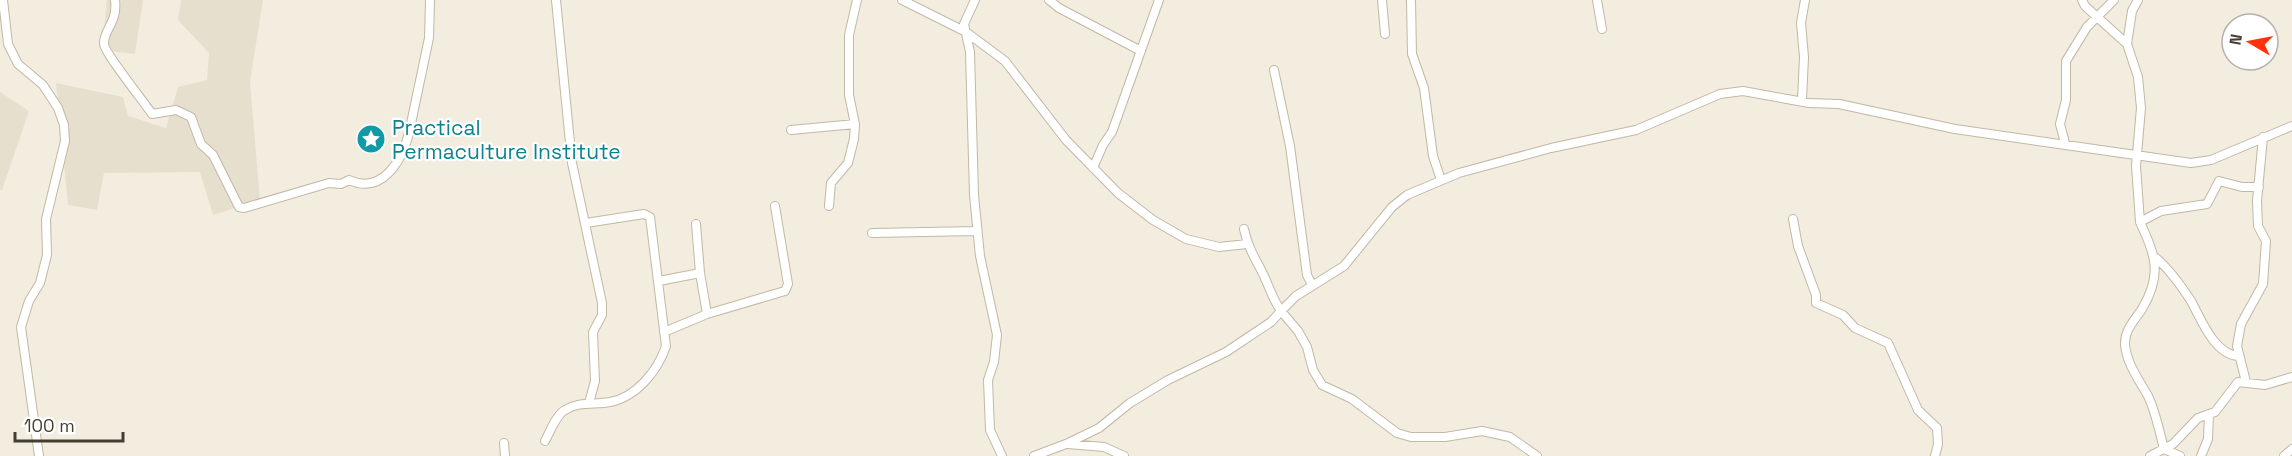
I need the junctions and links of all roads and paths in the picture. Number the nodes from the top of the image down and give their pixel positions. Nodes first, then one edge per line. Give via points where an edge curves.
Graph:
1 (3, 0) edge
2 (115, 0) edge
3 (430, 0) edge
4 (556, 0) edge
5 (857, 0) edge
6 (902, 0) edge
7 (975, 0) edge
8 (1048, 0) edge
9 (1159, 0) edge
10 (1382, 0) edge
11 (1411, 0) edge
12 (1597, 0) edge
13 (1805, 0) edge
14 (2082, 0) edge
15 (2114, 0) edge
16 (2138, 0) edge
17 (2098, 17) junction
18 (1602, 29) dead end
19 (966, 32) junction
20 (1385, 34) dead end
21 (4, 39) edge
22 (2127, 44) junction
23 (1141, 51) junction
24 (1274, 70) dead end
25 (1802, 100) junction
26 (855, 124) junction
27 (2292, 126) edge
28 (791, 130) dead end
29 (2263, 137) junction
30 (2065, 143) junction
31 (2137, 154) junction
32 (1093, 168) junction
33 (1441, 180) junction
34 (2259, 187) junction
35 (775, 206) dead end
36 (830, 206) dead end
37 (1793, 219) dead end
38 (2140, 222) junction
39 (586, 223) junction
40 (696, 224) dead end
41 (1244, 229) dead end
42 (977, 231) junction
43 (872, 233) dead end
44 (1248, 244) junction
45 (2156, 258) junction
46 (700, 273) junction
47 (658, 281) junction
48 (1312, 285) junction
49 (1281, 311) junction
50 (707, 314) junction
51 (664, 332) junction
52 (2238, 356) junction
53 (2292, 377) edge
54 (2246, 382) junction
55 (589, 403) junction
56 (2209, 414) junction
57 (545, 441) dead end
58 (504, 443) dead end
59 (1066, 444) junction
60 (2164, 449) junction
61 (2292, 449) edge
62 (39, 456) edge
63 (505, 456) edge
64 (1002, 456) edge
65 (1034, 456) edge
66 (1124, 456) edge
67 (1537, 456) edge
68 (1935, 456) edge
69 (2150, 456) edge
70 (2180, 456) edge
71 (2201, 456) edge
72 (2284, 456) edge

1 - 21 street
2 - 3 street via 117,13 103,42 105,52 152,114 176,110 191,117 201,144 213,155 233,200 244,208 329,183 349,180 372,185 394,166 409,133 429,38
4 - 39 street via 572,163
5 - 26 street via 849,35 849,94
6 - 19 street
7 - 19 street via 966,16
8 - 23 street
9 - 23 street
10 - 20 street
11 - 33 street via 1412,54 1424,88 1433,156
12 - 18 street
13 - 25 street via 1801,22
14 - 17 street
15 - 17 street
16 - 22 street via 2132,11
17 - 22 street
17 - 30 street via 2087,27 2066,62 2066,100 2061,124
19 - 32 street via 1005,61 1045,110 1053,126
19 - 42 street
21 - 62 street via 18,64 43,85 58,108 65,141 46,219 47,255 21,327
22 - 31 street via 2140,91
23 - 32 street via 1112,132
24 - 48 street via 1290,147 1307,275
25 - 30 street via 1955,129
25 - 33 street via 1743,91 1720,94 1636,130 1551,148
26 - 28 street
26 - 36 street via 848,163 831,183
27 - 29 street
29 - 31 street via 2211,160 2191,163
29 - 34 street
30 - 31 street
31 - 38 street
32 - 44 street via 1153,220 1186,239 1219,247
33 - 48 street via 1407,195 1392,207 1344,266
34 - 38 street via 2219,181 2207,204 2161,211
34 - 52 street via 2258,226 2266,241 2263,285 2241,324
35 - 50 street via 788,284 785,291
37 - 68 street via 1816,303 1888,343 1918,410 1937,428
38 - 45 street
39 - 47 street via 644,214 650,217
39 - 55 street via 603,315 593,332 595,381
40 - 46 street
41 - 44 street
42 - 43 street
42 - 64 street via 997,335 988,380 990,429
44 - 49 street
45 - 52 street via 2190,299 2211,338 2231,355
45 - 60 street via 2151,291 2140,312 2134,315 2125,345 2150,401
46 - 47 street
46 - 50 street
47 - 51 street
48 - 49 street
49 - 59 street via 1226,352 1168,380 1099,428
49 - 67 street via 1307,347 1322,385 1372,412 1384,425 1411,437 1482,431 1503,435
50 - 51 street
51 - 55 street via 666,346 660,366 649,377 612,402
52 - 54 street via 2246,371
53 - 54 street via 2265,385
54 - 56 street via 2238,382 2215,412
55 - 57 street via 562,411
56 - 60 street via 2198,418 2187,433
56 - 71 street via 2208,439
58 - 63 street
59 - 65 street
59 - 66 street via 1104,447
60 - 69 street
60 - 70 street
61 - 72 street

